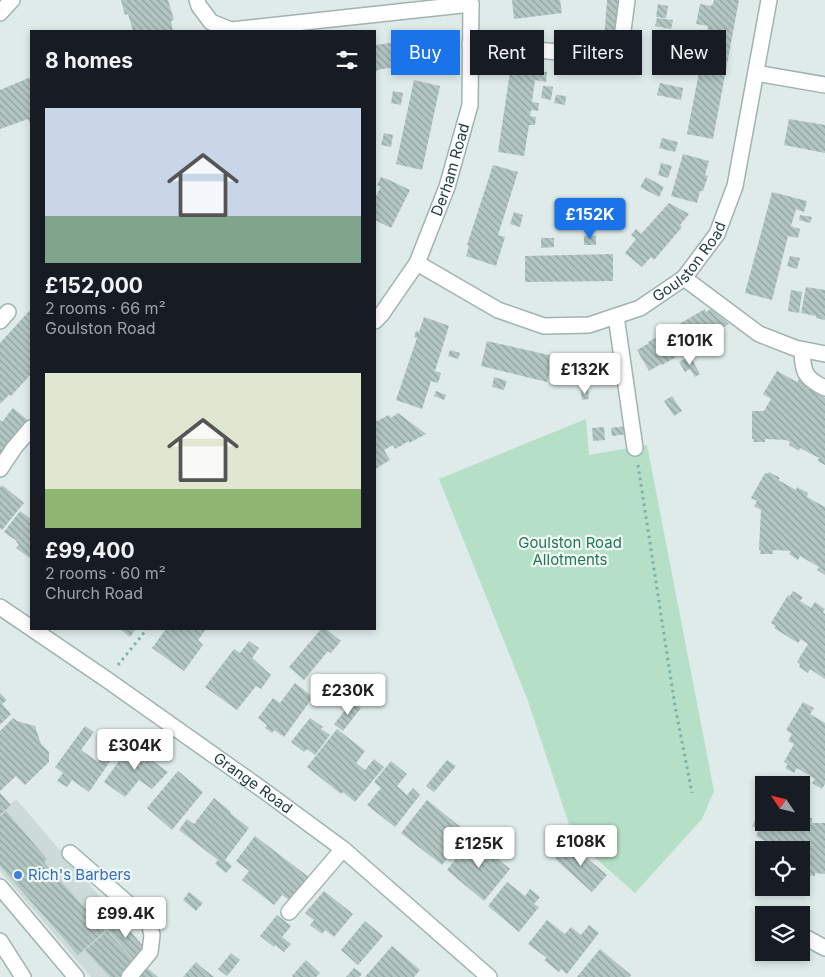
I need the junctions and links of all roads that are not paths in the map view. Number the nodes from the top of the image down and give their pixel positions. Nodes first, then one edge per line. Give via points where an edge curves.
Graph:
1 (12, 0) edge
2 (197, 0) edge
3 (627, 0) edge
4 (769, 0) edge
5 (470, 2) edge
6 (0, 13) edge
7 (470, 30) edge
8 (544, 50) edge
9 (756, 73) junction
10 (470, 75) edge
11 (825, 85) edge
12 (417, 263) junction
13 (684, 278) junction
14 (616, 316) junction
15 (376, 320) edge
16 (802, 350) junction
17 (825, 354) edge
18 (825, 388) edge
19 (30, 429) edge
20 (635, 448) road end
21 (0, 469) edge
22 (0, 607) edge
23 (30, 627) edge
24 (34, 630) edge
25 (343, 849) junction
26 (70, 853) dead end
27 (0, 887) edge
28 (289, 912) dead end
29 (810, 940) edge
30 (0, 941) edge
31 (825, 948) edge
32 (23, 977) edge
33 (76, 977) edge
34 (129, 977) edge
35 (489, 977) edge

1 - 6 street
2 - 5 street via 211,22 231,30
3 - 8 street via 622,38 617,50 610,54
4 - 9 street, Goulston Road
5 - 7 street, Derham Road
9 - 11 street
9 - 13 street, Goulston Road via 735,186 717,234
10 - 12 street, Derham Road via 470,105 447,187
12 - 14 street, Goulston Road via 498,310 544,326 589,326
12 - 15 street, Derham Road
13 - 14 street, Goulston Road via 640,308
13 - 16 street via 759,334
14 - 20 street
16 - 17 street
16 - 18 street via 808,379
19 - 21 street
22 - 23 street, Grange Road
24 - 25 street, Grange Road
25 - 28 street
25 - 35 street, Grange Road
26 - 34 street via 150,926 150,952
27 - 33 street
29 - 31 street
30 - 32 street

